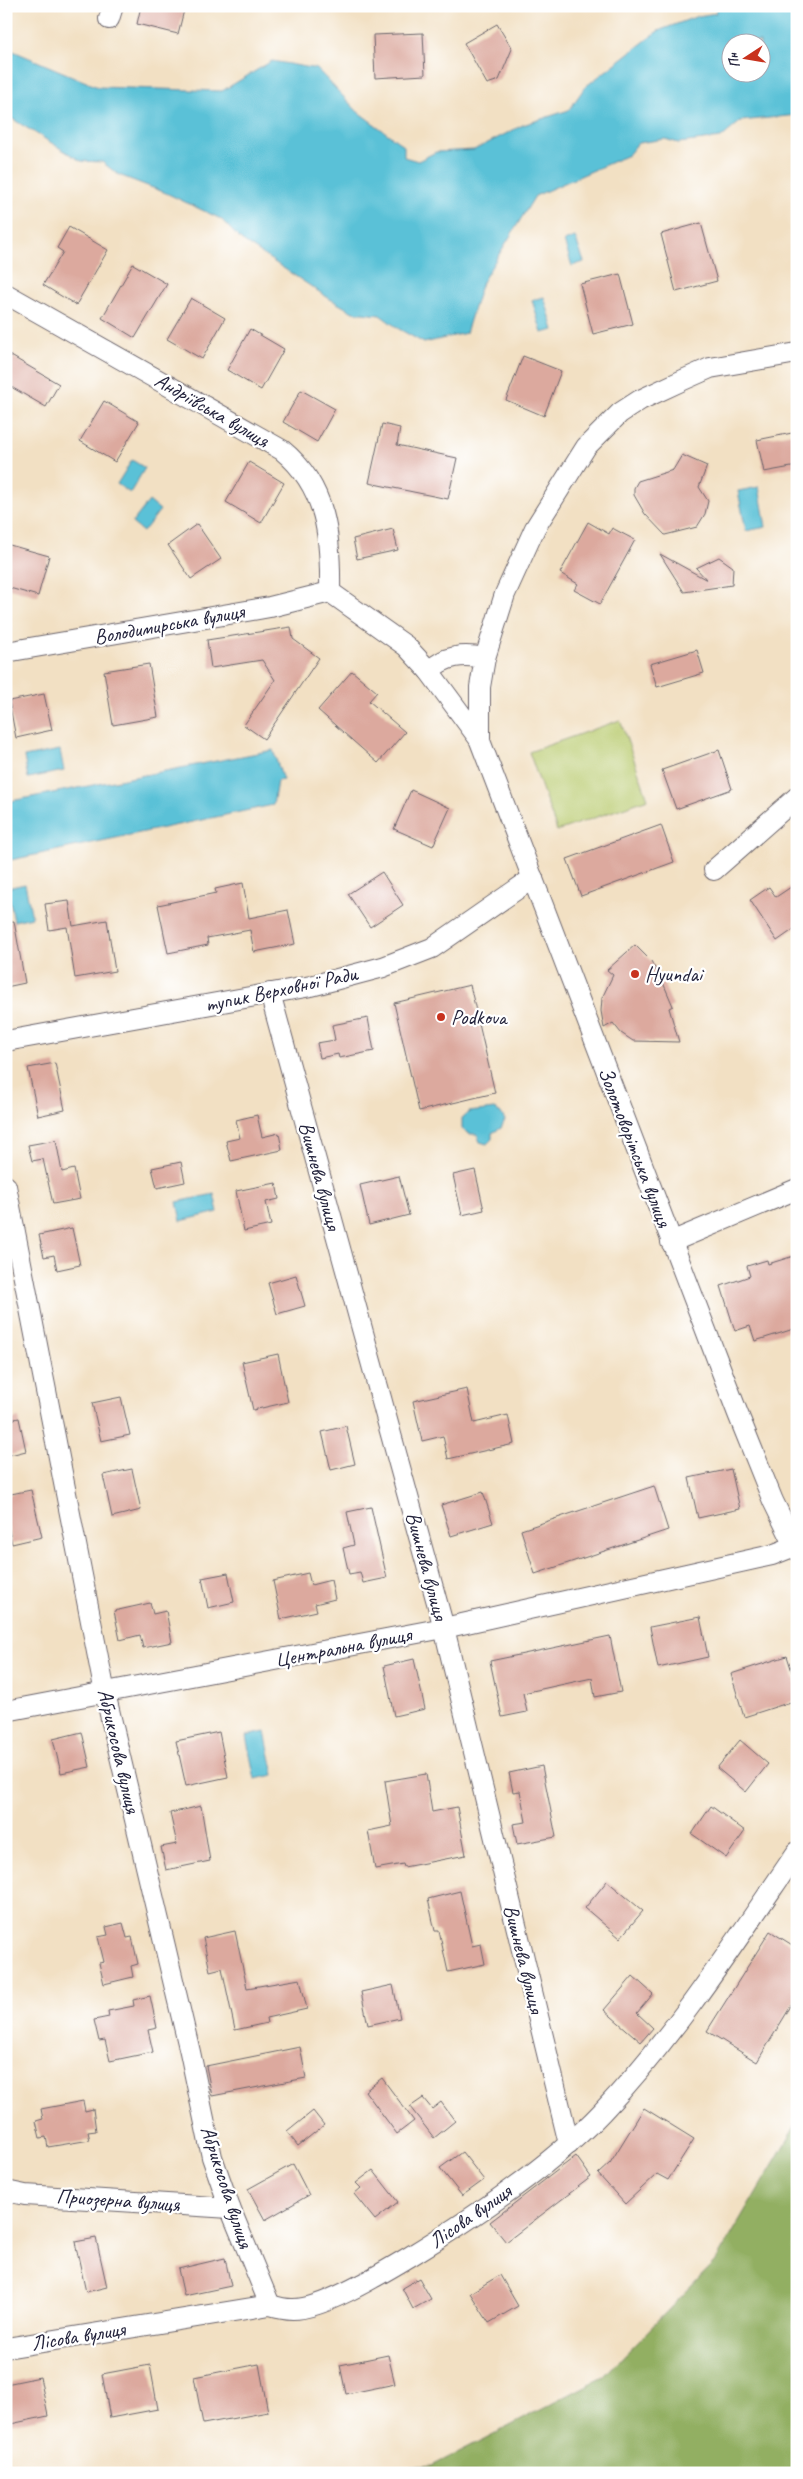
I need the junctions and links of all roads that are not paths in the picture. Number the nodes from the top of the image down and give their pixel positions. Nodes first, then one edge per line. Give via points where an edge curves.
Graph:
1 (6, 294) edge
2 (797, 353) edge
3 (330, 592) junction
4 (6, 652) edge
5 (485, 658) junction
6 (429, 671) junction
7 (480, 741) junction
8 (797, 798) edge
9 (714, 870) dead end
10 (532, 878) junction
11 (270, 993) junction
12 (6, 1041) edge
13 (6, 1186) edge
14 (797, 1189) edge
15 (671, 1242) junction
16 (796, 1548) edge
17 (444, 1628) junction
18 (105, 1693) junction
19 (6, 1711) edge
20 (797, 1852) edge
21 (568, 2144) junction
22 (6, 2191) edge
23 (230, 2208) junction
24 (270, 2305) junction
25 (6, 2348) edge

1 - 3 street, Андріївська вулиця via 274,445 296,461 316,490 330,554
2 - 5 street, Золотоворітська вулиця via 710,368 640,400 609,423 576,460 535,528 505,594
3 - 4 street, Володимирська вулиця via 270,607
3 - 6 street, Золотоворітська вулиця via 399,640
5 - 6 street via 468,655 450,657
5 - 7 street, Золотоворітська вулиця via 479,705
6 - 7 street, Золотоворітська вулиця
7 - 10 street, Золотоворітська вулиця
8 - 9 street
10 - 11 street, тупик Верховної Ради via 432,948 383,967
10 - 15 street, Золотоворітська вулиця
11 - 12 street, тупик Верховної Ради
11 - 17 street, Вишнева вулиця
13 - 18 street, Абрикосова вулиця
14 - 15 street
15 - 16 street, Золотоворітська вулиця via 752,1451
16 - 17 street, Центральна вулиця
17 - 18 street, Центральна вулиця
17 - 21 street, Вишнева вулиця
18 - 19 street, Центральна вулиця
18 - 23 street, Абрикосова вулиця via 212,2157
20 - 21 street, Лісова вулиця via 704,1985 641,2067 601,2113
21 - 24 street, Лісова вулиця via 488,2206 389,2269 313,2306 292,2309
22 - 23 street, Приозерна вулиця via 25,2195
23 - 24 street, Абрикосова вулиця
24 - 25 street, Лісова вулиця

